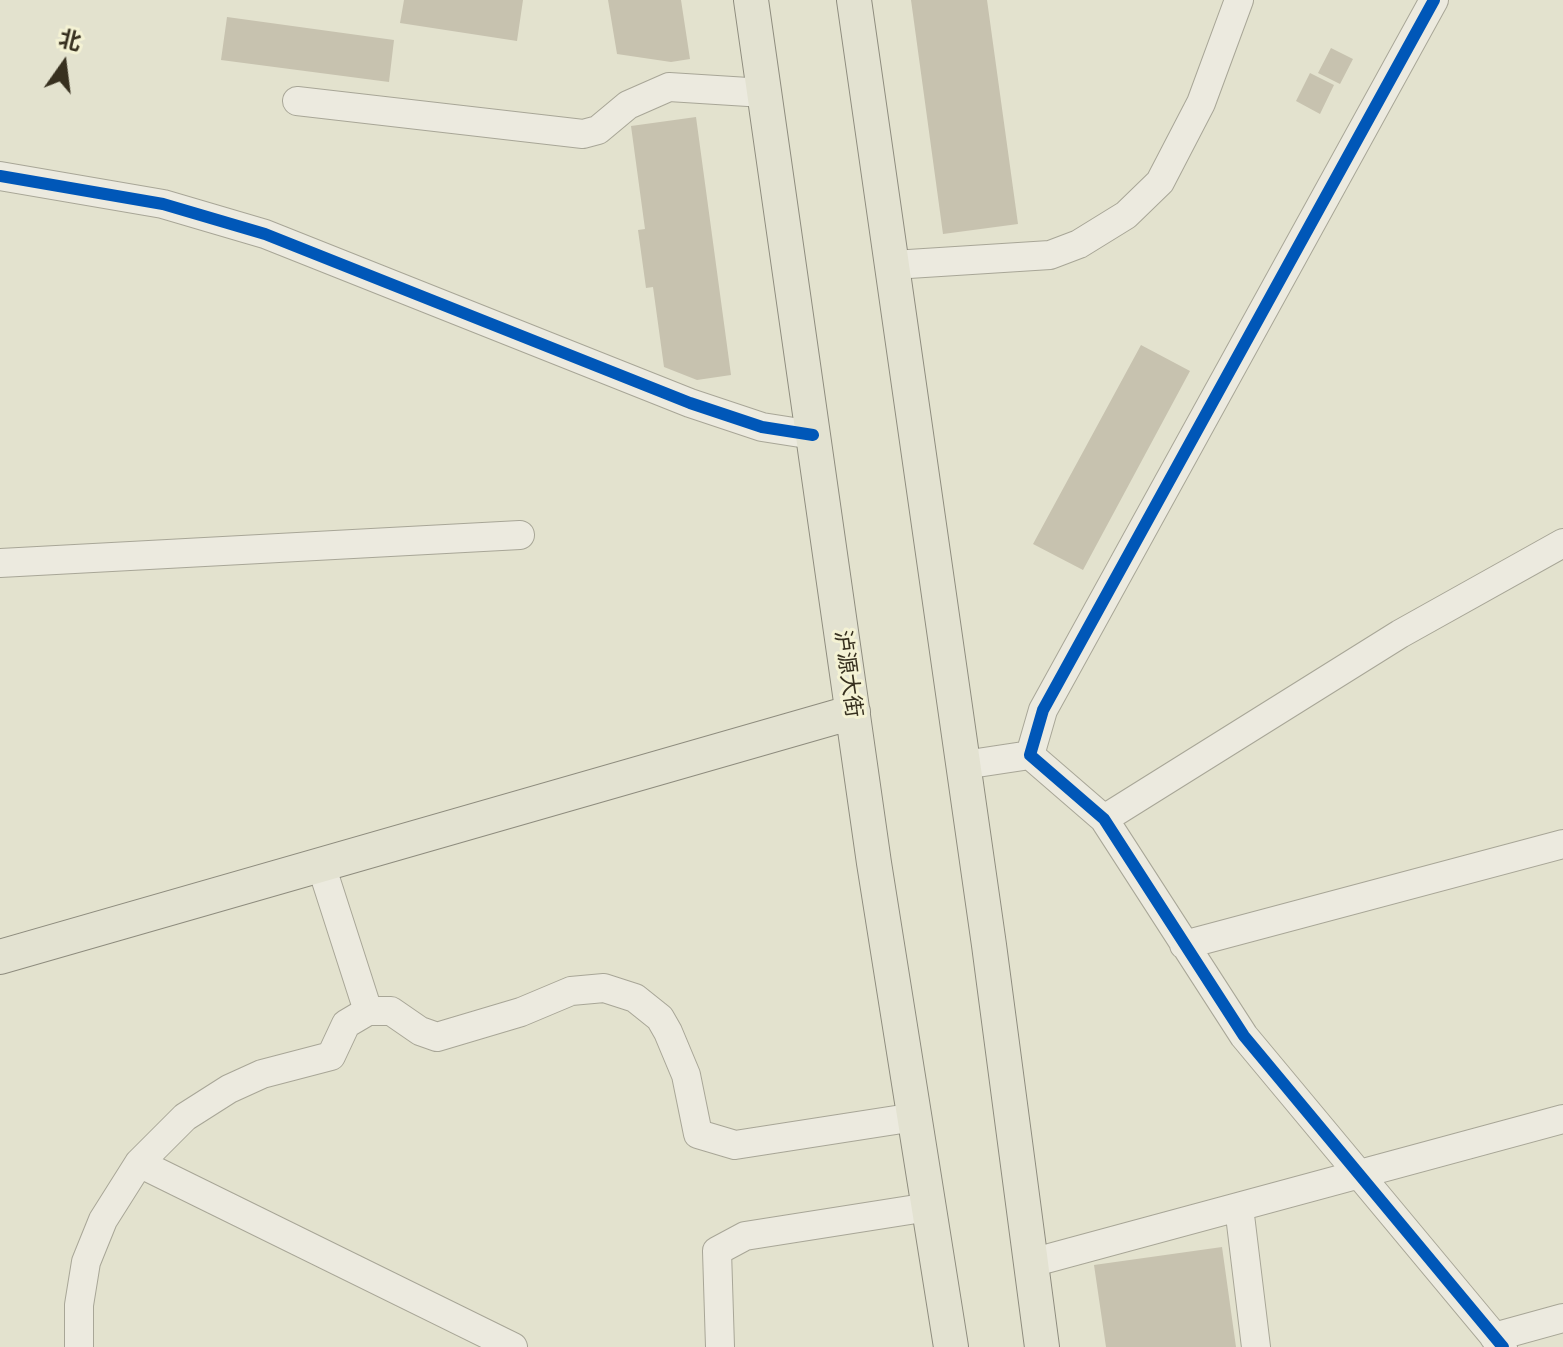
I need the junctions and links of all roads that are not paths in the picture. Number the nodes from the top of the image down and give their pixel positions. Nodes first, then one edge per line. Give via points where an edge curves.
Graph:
1 (751, 0) edge
2 (854, 0) edge
3 (1239, 0) edge
4 (1434, 0) edge
5 (764, 93) junction
6 (297, 101) dead end
7 (0, 176) edge
8 (893, 265) junction
9 (813, 435) junction
10 (520, 535) dead end
11 (1563, 543) edge
12 (0, 563) edge
13 (853, 712) junction
14 (1030, 755) junction
15 (964, 765) junction
16 (1104, 819) junction
17 (1563, 844) edge
18 (321, 865) junction
19 (1184, 945) junction
20 (0, 957) edge
21 (368, 1011) junction
22 (915, 1117) junction
23 (1563, 1119) edge
24 (139, 1163) junction
25 (1359, 1174) junction
26 (929, 1207) junction
27 (1239, 1207) junction
28 (1031, 1263) junction
29 (1563, 1318) edge
30 (1498, 1342) edge
31 (79, 1347) edge
32 (513, 1347) edge
33 (720, 1347) edge
34 (951, 1347) edge
35 (1042, 1347) edge
36 (1256, 1347) edge

1 - 5 main road, 泸源大街
2 - 8 main road
3 - 8 street via 1201,103 1160,182 1126,215 1093,237 1050,255
4 - 14 street via 1043,710
5 - 6 street via 669,87 583,134
5 - 9 main road, 泸源大街
7 - 9 street via 163,204 265,234 690,403 762,427
8 - 15 main road
9 - 13 main road, 泸源大街
10 - 12 street
11 - 16 street via 1400,634
13 - 18 main road
13 - 22 main road, 泸源大街
14 - 15 street
14 - 16 street
15 - 28 main road
16 - 19 street
17 - 19 street
18 - 20 main road
18 - 21 street
19 - 25 street via 1244,1036
21 - 22 street via 391,1011 437,1037 571,991 604,988 635,998 660,1018 686,1075 698,1134 735,1145
21 - 24 street via 346,1024 331,1056 262,1074 229,1089 185,1117
22 - 26 main road, 泸源大街
23 - 25 street
24 - 31 street via 103,1220 86,1262
24 - 32 street
25 - 27 street
25 - 30 street
26 - 33 street via 745,1236 717,1251
26 - 34 main road, 泸源大街
27 - 28 street
27 - 36 street
28 - 35 main road
29 - 30 street

